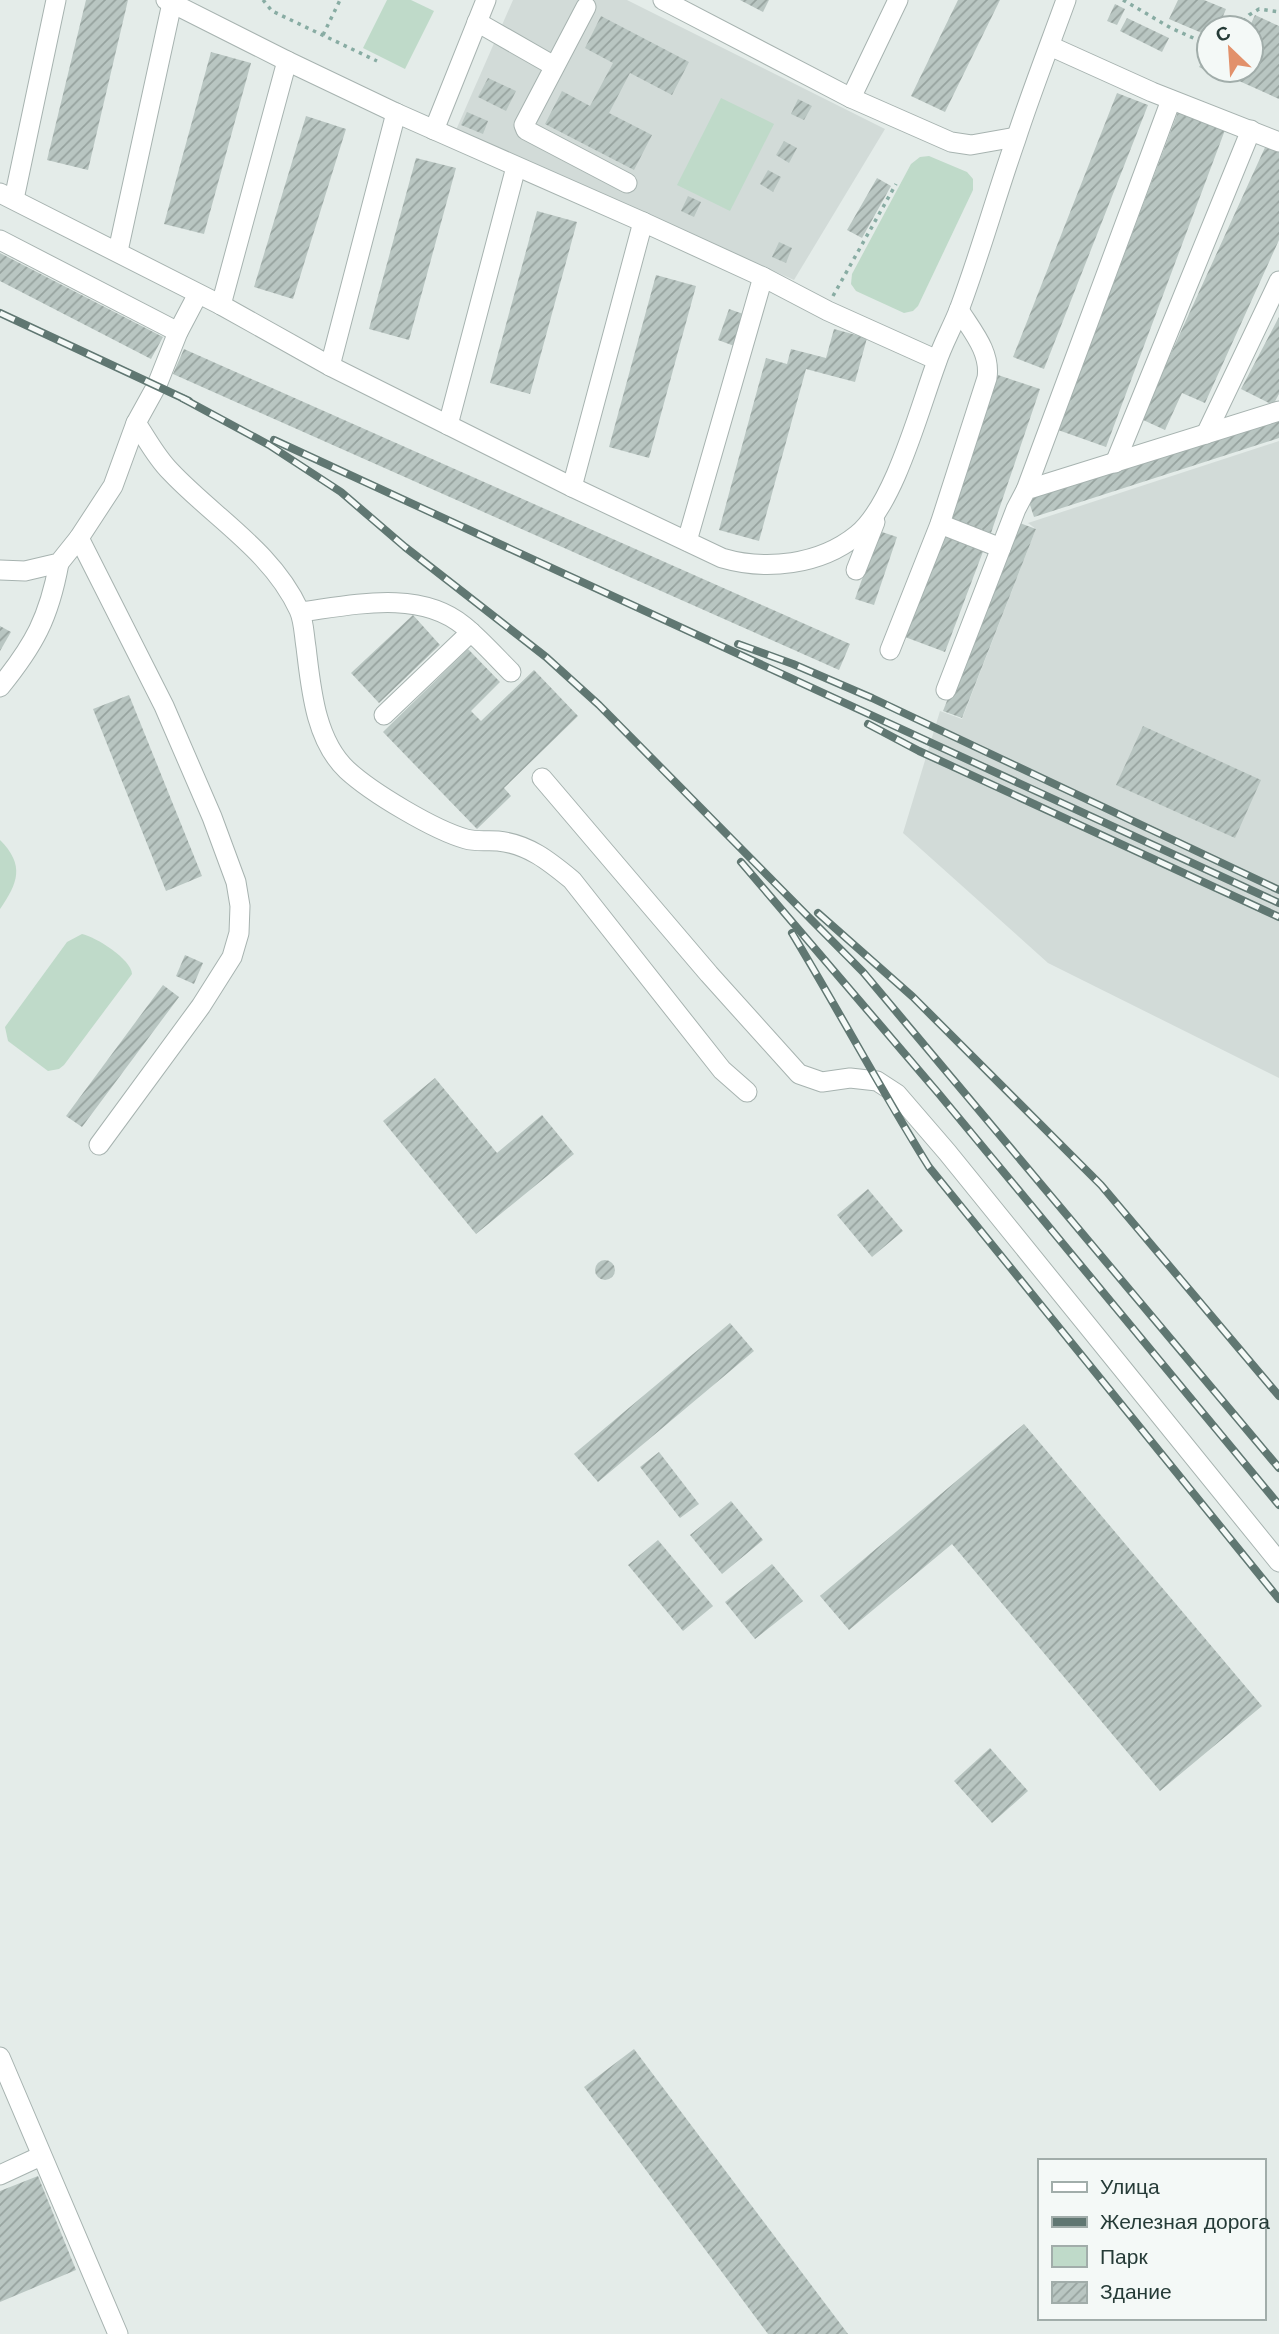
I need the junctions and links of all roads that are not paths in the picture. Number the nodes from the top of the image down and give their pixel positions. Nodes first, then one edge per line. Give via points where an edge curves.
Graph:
1 (56, 0) edge
2 (486, 0) edge
3 (663, 0) edge
4 (898, 0) edge
5 (1066, 0) edge
6 (178, 3) edge
7 (689, 6) edge
8 (586, 7) dead end
9 (477, 22) junction
10 (1050, 46) junction
11 (287, 61) junction
12 (554, 66) junction
13 (852, 98) junction
14 (1171, 100) junction
15 (396, 113) junction
16 (434, 130) junction
17 (1251, 130) junction
18 (1016, 137) junction
19 (1279, 142) edge
20 (516, 167) junction
21 (627, 183) dead end
22 (7, 196) edge
23 (643, 222) junction
24 (0, 240) edge
25 (118, 251) junction
26 (762, 278) junction
27 (1279, 281) edge
28 (198, 294) junction
29 (221, 305) junction
30 (959, 310) junction
31 (178, 332) junction
32 (937, 359) junction
33 (330, 366) junction
34 (1279, 411) edge
35 (136, 423) junction
36 (448, 425) junction
37 (1206, 434) junction
38 (1115, 463) junction
39 (572, 487) junction
40 (1026, 490) junction
41 (878, 512) junction
42 (940, 524) junction
43 (79, 538) junction
44 (687, 541) junction
45 (1001, 548) junction
46 (59, 564) junction
47 (0, 570) edge
48 (856, 570) dead end
49 (301, 612) junction
50 (471, 632) junction
51 (890, 650) dead end
52 (511, 672) dead end
53 (0, 687) edge
54 (946, 690) dead end
55 (384, 715) dead end
56 (542, 778) dead end
57 (747, 1092) dead end
58 (99, 1145) dead end
59 (1279, 1562) edge
60 (1, 2060) edge
61 (41, 2156) junction
62 (0, 2175) edge
63 (118, 2334) edge

1 - 22 street
2 - 9 street
3 - 7 street
4 - 13 street
5 - 10 street
6 - 11 street
6 - 25 street
7 - 13 street
8 - 12 street
9 - 12 street
9 - 16 street
10 - 14 street
10 - 18 street
11 - 15 street
11 - 29 street
12 - 21 street via 526,118 526,130
13 - 18 street via 951,142 971,145
14 - 17 street
14 - 40 street
15 - 16 street
15 - 33 street
16 - 20 street
17 - 19 street
17 - 38 street
18 - 30 street
20 - 23 street
20 - 36 street
22 - 25 street
23 - 26 street
23 - 39 street
24 - 31 street
25 - 28 street
26 - 32 street
26 - 44 street
27 - 37 street
28 - 29 street
28 - 31 street
29 - 33 street
30 - 32 street
30 - 42 street via 989,365
31 - 35 street
32 - 41 street
33 - 36 street
34 - 37 street
35 - 43 street via 113,486
35 - 49 street via 169,470 272,569
36 - 39 street
37 - 38 street
38 - 40 street
39 - 44 street
40 - 45 street
41 - 44 street via 858,534 836,548 778,564 740,564
41 - 48 street
42 - 45 street
42 - 51 street
43 - 46 street
43 - 58 street via 164,706 212,817 240,906 232,957
45 - 54 street
46 - 47 street via 25,571
46 - 53 street via 43,625
49 - 50 street via 409,604 430,607
49 - 57 street via 317,712 327,743 346,769 434,826 468,840 518,845 546,858 572,880 722,1070
50 - 52 street
50 - 55 street
56 - 59 street via 799,1074 822,1082 877,1081 897,1094
60 - 61 street
61 - 62 street
61 - 63 street

